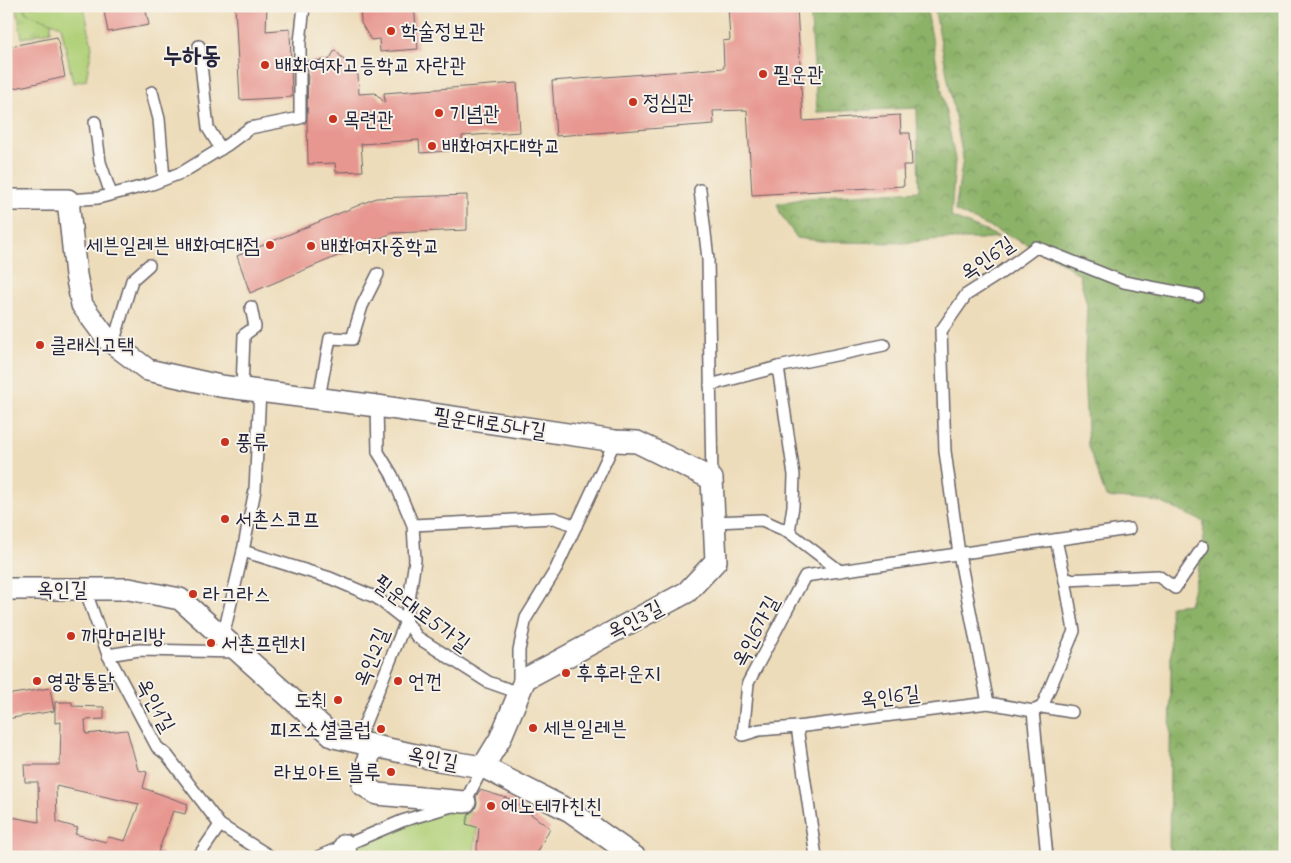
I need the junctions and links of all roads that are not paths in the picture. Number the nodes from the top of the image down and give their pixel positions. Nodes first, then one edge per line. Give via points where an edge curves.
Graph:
1 (304, 6) edge
2 (199, 46) dead end
3 (152, 92) dead end
4 (95, 122) dead end
5 (222, 149) junction
6 (164, 179) junction
7 (700, 190) dead end
8 (111, 194) junction
9 (6, 200) edge
10 (68, 200) junction
11 (149, 265) dead end
12 (378, 274) dead end
13 (1198, 296) dead end
14 (252, 307) dead end
15 (113, 344) junction
16 (884, 345) dead end
17 (778, 368) junction
18 (710, 385) junction
19 (251, 390) junction
20 (319, 398) junction
21 (377, 406) junction
22 (615, 441) junction
23 (712, 479) junction
24 (715, 522) junction
25 (412, 525) junction
26 (576, 526) junction
27 (1129, 529) dead end
28 (789, 532) junction
29 (1056, 540) junction
30 (1203, 546) dead end
31 (244, 551) junction
32 (959, 554) junction
33 (840, 571) junction
34 (1065, 580) junction
35 (6, 589) edge
36 (85, 589) junction
37 (406, 621) junction
38 (223, 637) junction
39 (240, 652) junction
40 (108, 655) junction
41 (519, 693) junction
42 (988, 703) junction
43 (1037, 709) junction
44 (1072, 712) dead end
45 (797, 727) junction
46 (364, 744) junction
47 (483, 767) junction
48 (465, 802) junction
49 (220, 825) junction
50 (345, 851) edge
51 (198, 857) edge
52 (271, 857) edge
53 (318, 857) edge
54 (635, 857) edge
55 (816, 857) edge
56 (1047, 857) edge

1 - 5 lane via 300,42 300,118 250,128
2 - 5 lane via 208,128
3 - 6 lane via 159,119
4 - 8 lane via 100,162
5 - 6 lane via 183,172
6 - 8 lane
7 - 18 lane, 옥인3길 via 708,259
8 - 10 lane
9 - 10 street
10 - 15 street, 필운대로5나길 via 82,305
11 - 15 lane via 132,280
12 - 20 lane via 362,306 352,339 330,338
13 - 32 lane, 옥인6길 via 1124,282 1036,247 966,295 940,331 945,451
14 - 19 lane via 254,327 244,334
15 - 19 street, 필운대로5나길 via 148,370
16 - 17 lane
17 - 18 lane
17 - 28 lane via 794,475
18 - 23 lane, 옥인3길
19 - 20 street, 필운대로5나길
19 - 31 lane via 255,490
20 - 21 street, 필운대로5나길
21 - 22 street, 필운대로5나길
21 - 25 lane, 옥인2길 via 378,452 392,475
22 - 23 street, 필운대로5나길 via 637,442
22 - 26 lane, 옥인3길
23 - 24 street, 옥인3길
24 - 28 lane via 762,520
24 - 41 street, 옥인3길 via 716,561 687,592 525,679
25 - 26 lane via 554,518
25 - 37 lane, 옥인2길 via 415,560
26 - 41 lane, 옥인3길 via 555,572 526,618 519,650
27 - 29 lane
28 - 33 lane
29 - 32 lane
29 - 34 lane
30 - 34 lane via 1175,588 1158,576
31 - 37 lane, 필운대로5가길 via 330,578 377,598
31 - 38 lane
32 - 33 lane, 옥인6가길
32 - 42 lane, 옥인6길
33 - 45 lane, 옥인6가길 via 805,576 748,683 743,735 758,730
34 - 43 lane via 1074,630
35 - 36 street, 옥인길
36 - 38 street, 옥인길 via 129,589 180,599
36 - 40 lane, 옥인1길
37 - 41 lane, 필운대로5가길 via 417,637 488,682
37 - 46 lane, 옥인2길
38 - 39 street, 옥인길
39 - 40 lane via 139,650
39 - 46 street, 옥인길 via 334,737
40 - 49 lane, 옥인1길 via 157,747 167,755
41 - 47 street, 옥인3길 via 500,739
42 - 43 lane, 옥인6길
42 - 45 lane, 옥인6길
43 - 44 lane, 옥인6길
43 - 56 lane
45 - 55 lane
46 - 47 street, 옥인길
46 - 48 street via 363,785 377,794
47 - 48 lane
47 - 54 street, 옥인길 via 570,811
48 - 50 lane via 402,821
49 - 51 lane
49 - 52 lane, 옥인1길
50 - 53 lane

